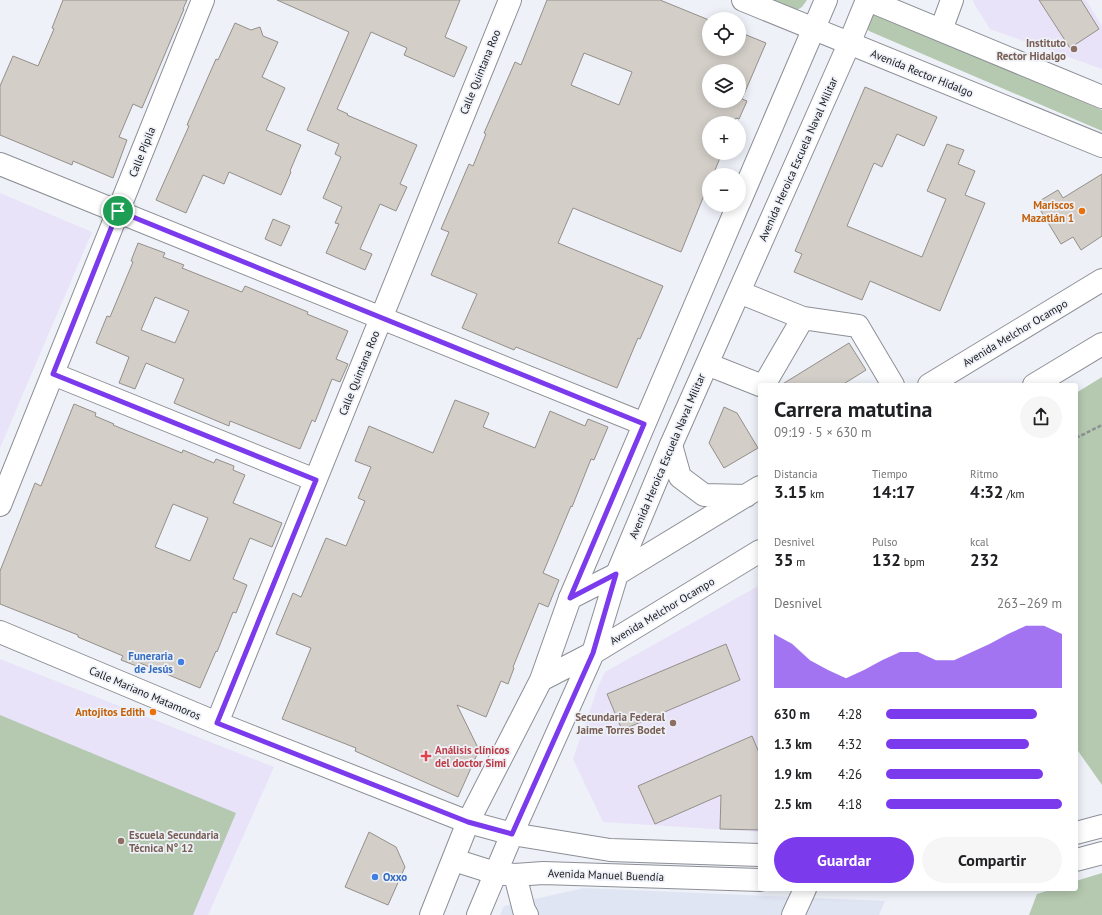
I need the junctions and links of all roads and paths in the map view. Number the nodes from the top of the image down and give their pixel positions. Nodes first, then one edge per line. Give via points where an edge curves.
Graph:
1 (203, 0) edge
2 (510, 0) edge
3 (743, 0) edge
4 (826, 0) edge
5 (867, 0) edge
6 (952, 0) edge
7 (813, 29) junction
8 (941, 30) junction
9 (849, 44) junction
10 (1099, 92) edge
11 (1102, 146) edge
12 (0, 164) edge
13 (746, 185) edge
14 (118, 211) junction
15 (735, 212) edge
16 (1102, 280) edge
17 (739, 292) junction
18 (381, 318) junction
19 (804, 318) junction
20 (1102, 344) edge
21 (707, 364) junction
22 (53, 374) junction
23 (765, 383) edge
24 (892, 383) edge
25 (932, 383) edge
26 (1037, 383) edge
27 (758, 384) edge
28 (644, 424) junction
29 (1102, 425) edge
30 (1078, 437) edge
31 (671, 445) junction
32 (316, 480) junction
33 (753, 491) edge
34 (0, 505) edge
35 (758, 552) edge
36 (616, 574) junction
37 (570, 598) junction
38 (0, 632) edge
39 (593, 653) junction
40 (541, 680) junction
41 (217, 723) junction
42 (468, 822) junction
43 (1102, 826) edge
44 (1078, 832) edge
45 (512, 834) junction
46 (1102, 852) edge
47 (758, 855) edge
48 (1078, 859) edge
49 (454, 860) junction
50 (505, 874) junction
51 (758, 880) edge
52 (803, 891) edge
53 (431, 915) edge
54 (478, 915) edge
55 (527, 915) edge
56 (793, 915) edge

1 - 14 street, Calle Pípila
2 - 18 street, Calle Quintana Roo
3 - 7 street, Avenida Rector Hidalgo
4 - 7 street
5 - 8 street
5 - 9 street, Avenida Heroica Escuela Naval Militar
6 - 8 street
7 - 9 street, Avenida Rector Hidalgo
7 - 13 street
8 - 10 street
9 - 11 street, Avenida Rector Hidalgo
9 - 17 street, Avenida Heroica Escuela Naval Militar
12 - 14 street
14 - 18 street
14 - 22 street, Calle Pípila
15 - 28 street
16 - 25 street, Avenida Melchor Ocampo
17 - 19 street
17 - 21 street, Avenida Heroica Escuela Naval Militar
18 - 28 street
18 - 32 street, Calle Quintana Roo
19 - 23 street
19 - 24 street via 858,326
20 - 26 street
21 - 27 street
21 - 31 street, Avenida Heroica Escuela Naval Militar
22 - 32 street
22 - 34 street, Calle Pípila
28 - 37 street
29 - 30 path
31 - 33 street via 680,477 704,495
31 - 36 street, Avenida Heroica Escuela Naval Militar
32 - 41 street, Calle Quintana Roo
33 - 36 street
35 - 39 street, Avenida Melchor Ocampo
36 - 37 street
36 - 39 street, Avenida Heroica Escuela Naval Militar
37 - 40 street
38 - 41 street, Calle Mariano Matamoros
39 - 40 street, Avenida Melchor Ocampo
39 - 45 street, Avenida Heroica Escuela Naval Militar
40 - 42 street
41 - 42 street, Calle Mariano Matamoros
42 - 45 street
42 - 49 street
43 - 44 street
45 - 47 street via 610,850
45 - 50 street, Avenida Heroica Escuela Naval Militar
46 - 48 street
49 - 50 street, Avenida Manuel Buendía
49 - 53 street
50 - 51 street, Avenida Manuel Buendía
50 - 54 street, Avenida Heroica Escuela Naval Militar
50 - 55 street
52 - 56 street

